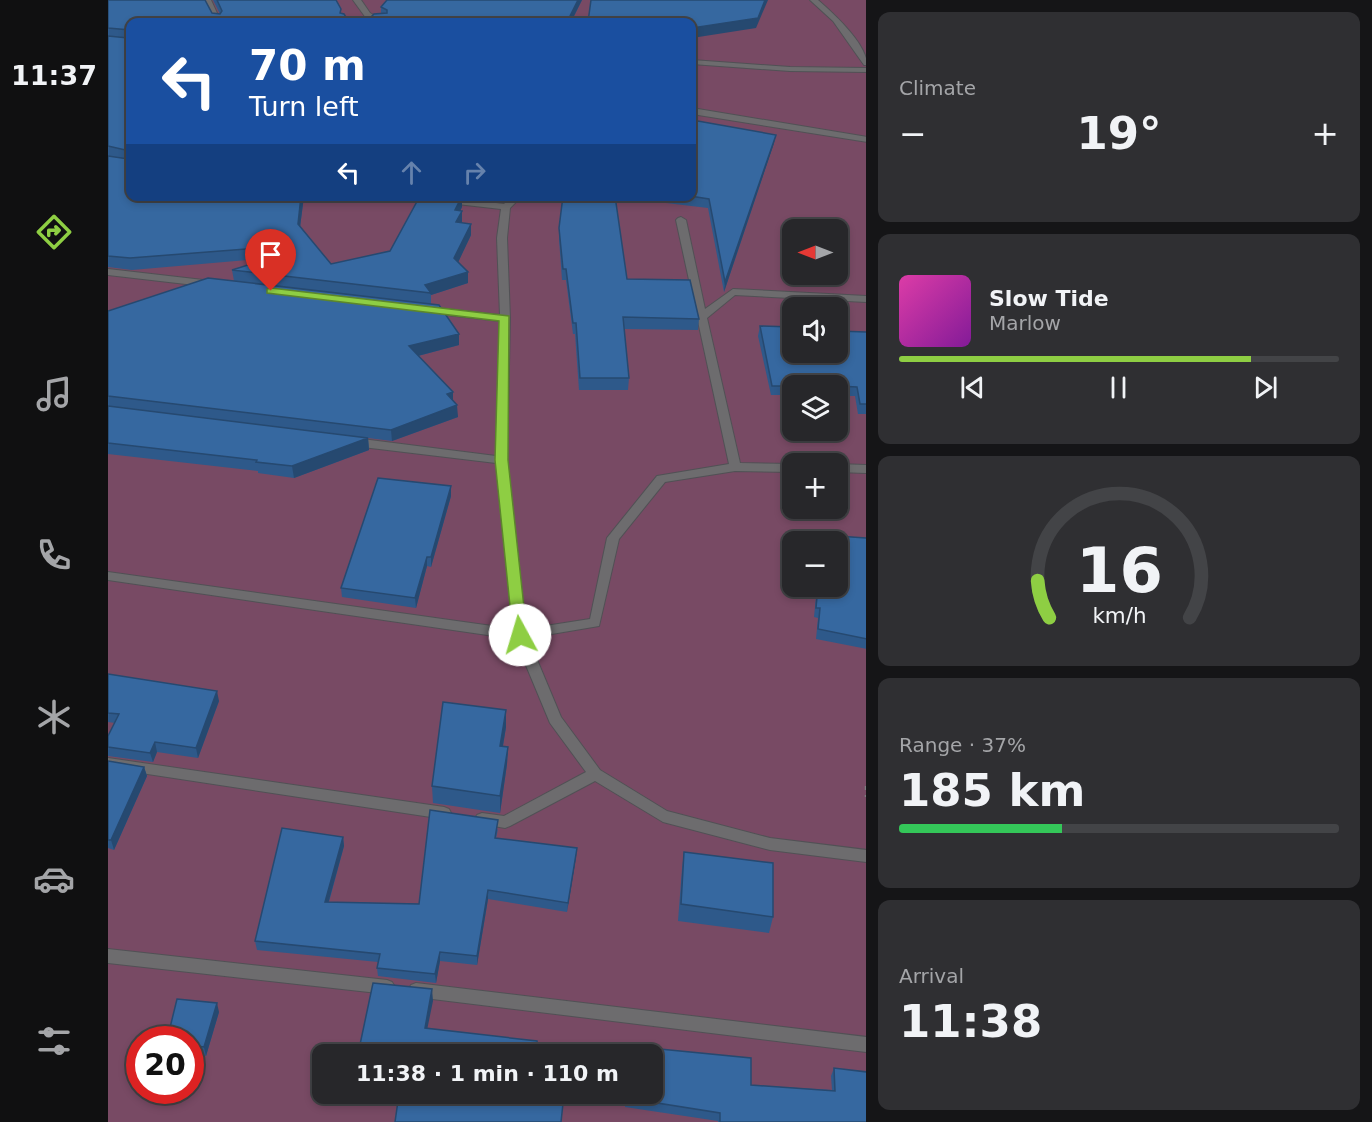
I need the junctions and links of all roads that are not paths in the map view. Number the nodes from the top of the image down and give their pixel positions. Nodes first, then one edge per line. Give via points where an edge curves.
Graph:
1 (207, 0) edge
2 (357, 0) edge
3 (814, 0) edge
4 (216, 18) edge
5 (373, 18) edge
6 (696, 62) edge
7 (866, 62) edge
8 (866, 70) edge
9 (696, 112) edge
10 (866, 140) edge
11 (455, 201) edge
12 (513, 201) edge
13 (506, 207) junction
14 (681, 220) dead end
15 (108, 272) edge
16 (225, 285) edge
17 (866, 299) edge
18 (423, 309) edge
19 (702, 317) junction
20 (505, 319) junction
21 (339, 440) edge
22 (501, 460) junction
23 (735, 467) junction
24 (782, 468) edge
25 (848, 468) edge
26 (866, 469) edge
27 (108, 576) edge
28 (520, 635) junction
29 (108, 763) edge
30 (595, 774) junction
31 (866, 856) edge
32 (108, 956) edge
33 (866, 1046) edge

1 - 4 lane
2 - 5 lane
3 - 7 lane via 836,19
6 - 8 lane
9 - 10 lane
11 - 13 lane
12 - 13 lane
13 - 20 lane via 502,238
14 - 19 lane
15 - 16 lane
17 - 19 lane via 733,292
18 - 20 lane
19 - 23 lane
20 - 22 lane
21 - 22 lane
22 - 28 lane
23 - 24 lane
23 - 28 lane via 661,479 613,538 596,623
25 - 26 lane
27 - 28 lane
28 - 30 lane via 555,719
29 - 30 lane via 505,822
30 - 31 lane via 663,816 770,844
32 - 33 lane

